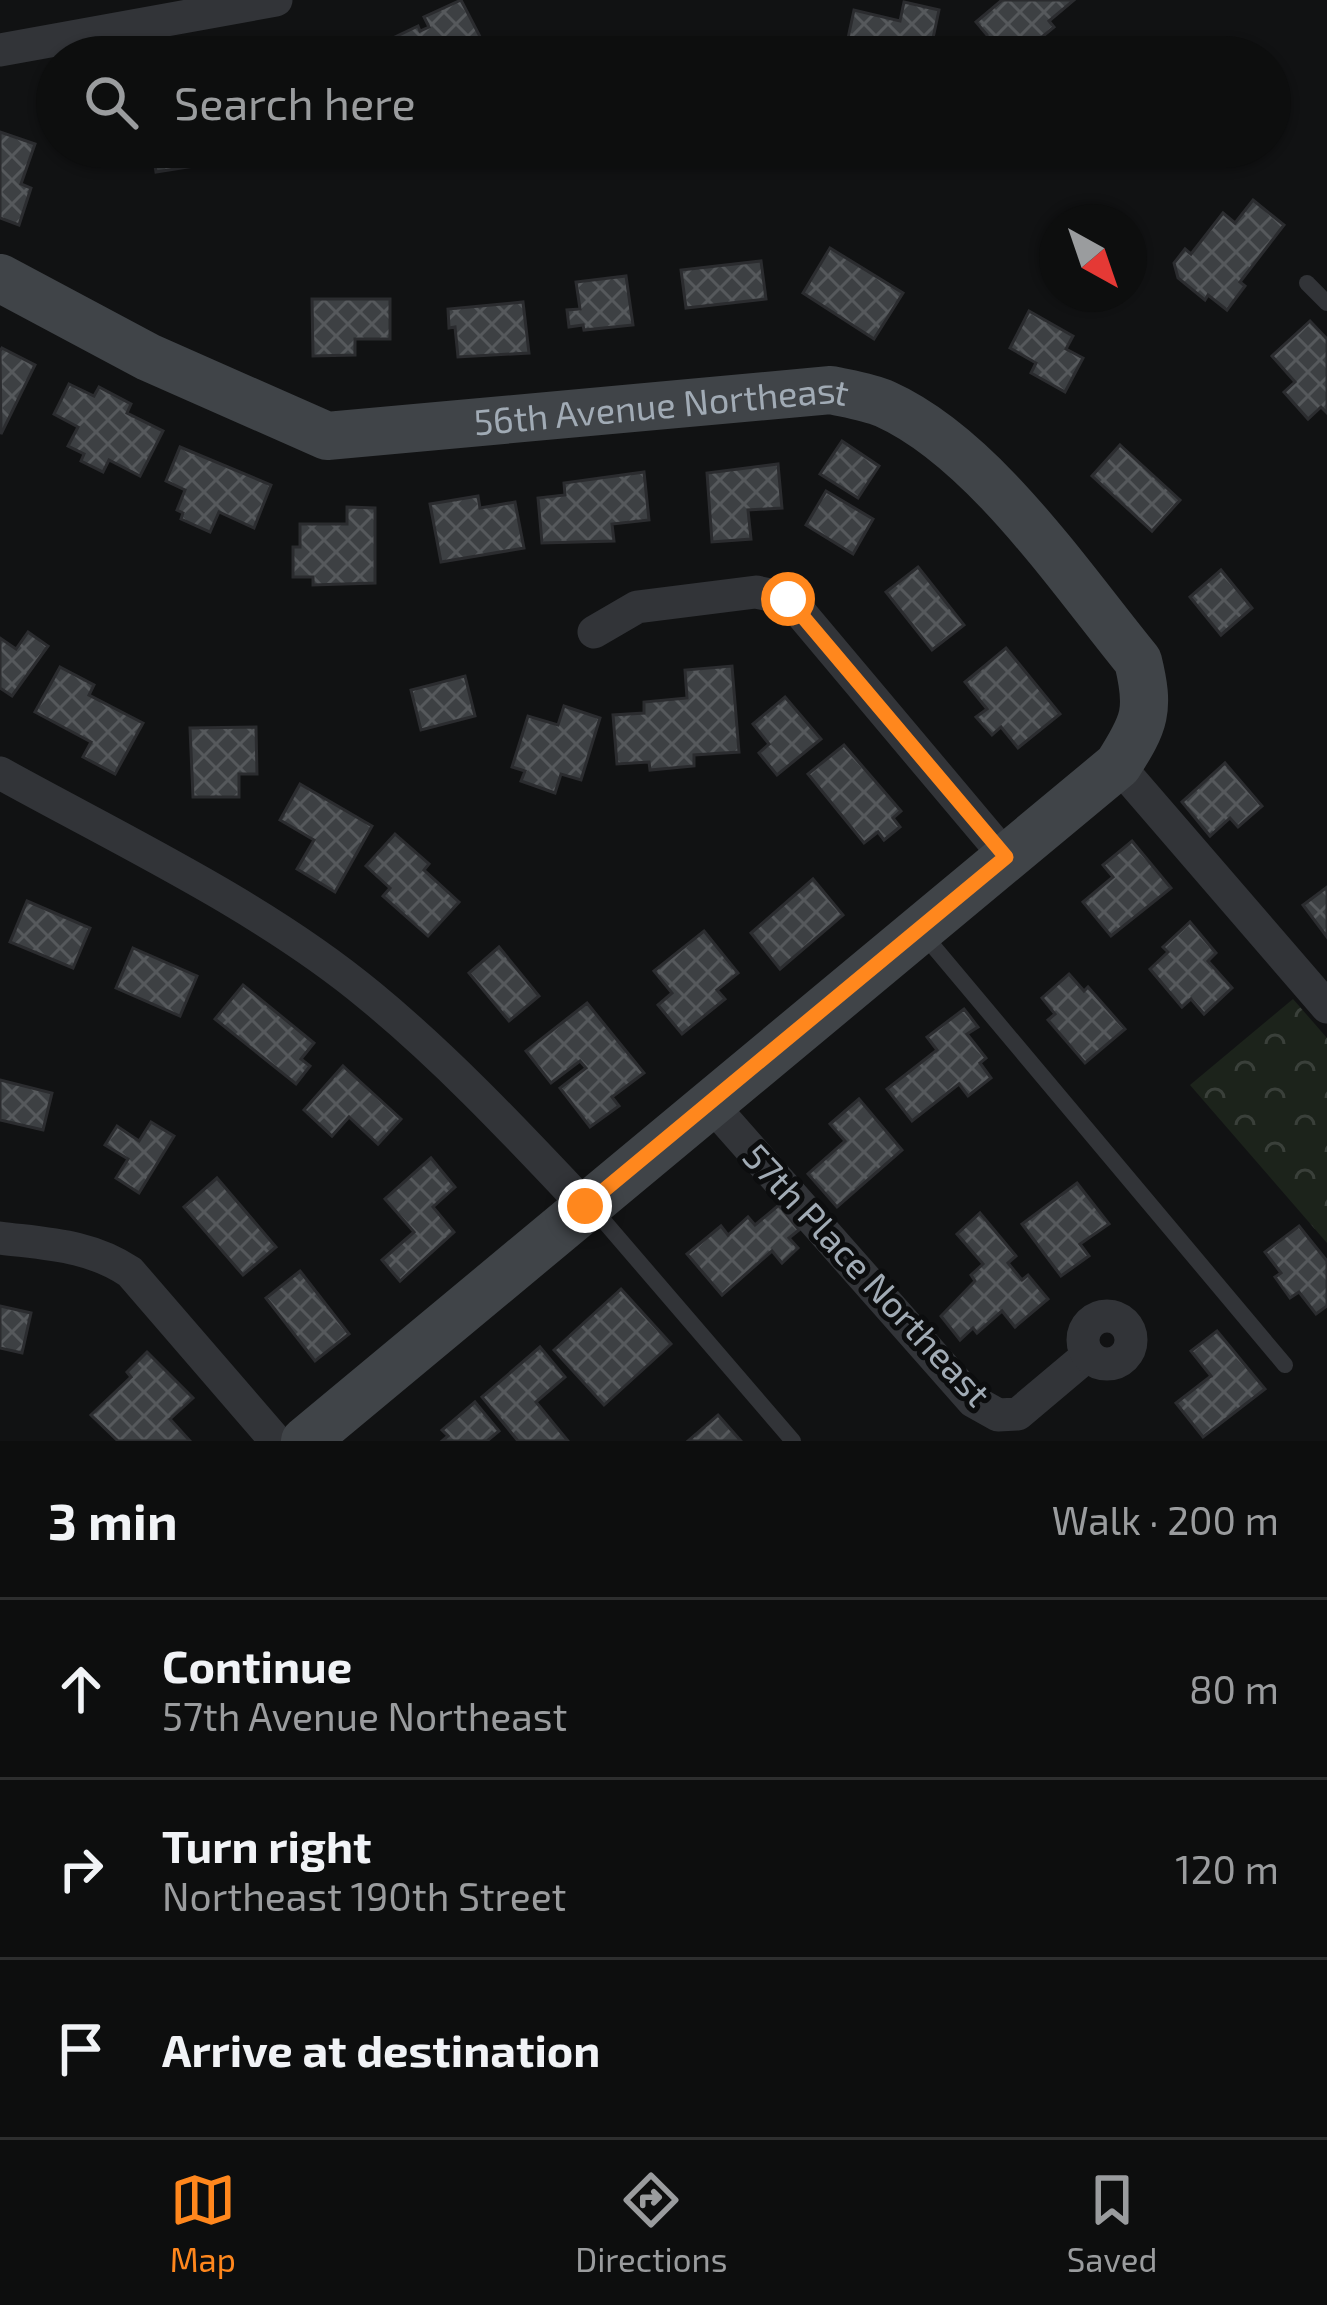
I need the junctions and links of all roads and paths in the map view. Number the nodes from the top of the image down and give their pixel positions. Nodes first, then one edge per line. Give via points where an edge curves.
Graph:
1 (276, 0) edge
2 (77, 36) edge
3 (36, 43) edge
4 (0, 50) edge
5 (0, 278) edge
6 (1306, 283) dead end
7 (1327, 303) edge
8 (594, 632) dead end
9 (1118, 765) junction
10 (0, 773) edge
11 (1006, 857) junction
12 (919, 929) junction
13 (1327, 1007) edge
14 (710, 1103) junction
15 (587, 1205) junction
16 (0, 1238) edge
17 (1088, 1355) dead end
18 (1285, 1365) dead end
19 (276, 1441) edge
20 (305, 1441) edge
21 (793, 1441) edge

1 - 2 street
3 - 4 street
5 - 9 street, 56th Avenue Northeast via 148,357 327,436 831,390 884,403 982,472 1138,661 1147,698
6 - 7 lane
8 - 11 street via 637,607 757,592 788,599
9 - 11 street
9 - 13 street
10 - 15 street via 250,913 367,992
11 - 12 street
12 - 14 street
12 - 18 lane
14 - 15 street
14 - 17 street, 57th Place Northeast via 986,1411 1018,1414
15 - 20 street
15 - 21 lane
16 - 19 street via 79,1247 130,1272

